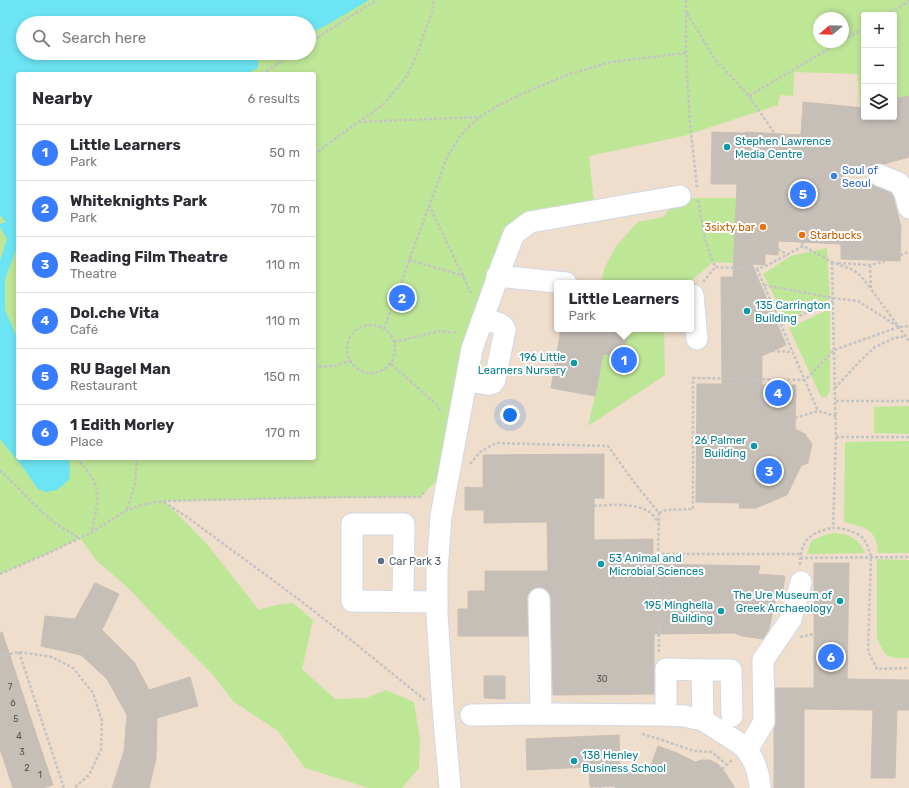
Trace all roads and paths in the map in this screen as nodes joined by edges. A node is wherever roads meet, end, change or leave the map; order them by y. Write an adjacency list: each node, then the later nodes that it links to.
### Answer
1 (377, 0): 9 (path)
2 (434, 0): 16 (path)
3 (686, 0): 6 (path)
4 (909, 1): 5 (path)
5 (891, 12)
6 (687, 13): 11 (path); 14 (path)
7 (861, 30): 8 (path)
8 (849, 37)
9 (316, 39)
10 (830, 48): 14 (path)
11 (686, 53): 15 (path); 20 (path)
12 (283, 60): 13 (path)
13 (265, 72)
14 (749, 96): 17 (path)
15 (480, 117): 16 (path); 21 (path)
16 (359, 122): 18 (path)
17 (775, 134)
18 (316, 154)
19 (879, 175): 22 (street)
20 (692, 196): 33 (path); 35 (street)
21 (429, 205): 29 (path); 34 (path)
22 (909, 208)
23 (802, 242): 24 (path)
24 (803, 246): 27 (path); 31 (path)
25 (778, 249): 27 (path)
26 (909, 252): 28 (path)
27 (788, 255): 33 (path)
28 (900, 255)
29 (409, 260): 34 (path); 45 (path)
30 (885, 261): 32 (path)
31 (832, 262): 32 (path); 38 (path); 40 (path)
32 (870, 266): 38 (path)
33 (757, 269): 37 (path)
34 (464, 276): 39 (path)
35 (497, 276): 36 (street); 46 (street)
36 (554, 282)
37 (764, 284): 40 (path); 42 (path)
38 (870, 289): 44 (path)
39 (470, 299)
40 (833, 300): 42 (path); 44 (path); 51 (path)
41 (694, 306): 48 (street)
42 (782, 324): 53 (path)
43 (909, 326): 44 (path)
44 (899, 327): 47 (path); 51 (path)
45 (384, 329): 50 (path); 54 (path)
46 (479, 329): 50 (path); 58 (street); 58 (street)
47 (906, 336): 49 (path); 59 (path)
48 (697, 339)
49 (909, 341)
50 (394, 342): 55 (path)
51 (834, 350): 57 (path); 59 (path)
52 (772, 351): 53 (path)
53 (793, 352): 57 (path)
54 (350, 361): 55 (path); 56 (path)
55 (390, 364): 65 (path)
56 (316, 367)
57 (805, 380): 62 (path); 76 (path)
58 (466, 381): 65 (street)
59 (835, 388): 61 (path)
60 (909, 401): 61 (path)
61 (836, 402): 63 (path)
62 (818, 411): 63 (path); 64 (path)
63 (836, 416): 66 (path)
64 (795, 418)
65 (456, 434): 90 (street)
66 (836, 437): 67 (path); 78 (path)
67 (909, 437)
68 (78, 460): 79 (path)
69 (137, 460): 75 (path)
70 (470, 464): 76 (path)
71 (0, 470): 80 (path)
72 (431, 487): 73 (path)
73 (164, 501): 75 (path); 98 (path)
74 (594, 506): 77 (path)
75 (127, 510): 79 (path)
76 (659, 513): 77 (path)
77 (659, 524): 81 (path)
78 (833, 528): 82 (path); 83 (path)
79 (92, 532): 80 (path)
80 (80, 538): 86 (path)
81 (658, 554): 82 (path); 94 (path)
82 (800, 554): 85 (path)
83 (871, 557): 84 (path); 85 (path); 96 (path)
84 (909, 557)
85 (800, 558): 87 (path)
86 (0, 574)
87 (800, 582): 105 (street)
88 (539, 599): 99 (street)
89 (403, 602): 90 (street)
90 (437, 602): 109 (street)
91 (814, 634): 92 (path)
92 (794, 639)
93 (19, 652): 95 (path); 107 (path); 108 (path)
94 (659, 654)
95 (0, 656)
96 (909, 668)
97 (702, 670): 101 (street); 102 (street); 103 (street)
98 (429, 703)
99 (541, 714): 100 (street); 101 (street)
100 (471, 715)
101 (666, 715): 103 (street)
102 (732, 716)
103 (703, 720): 105 (street)
104 (659, 739): 106 (path)
105 (747, 750): 110 (street)
106 (722, 769)
107 (64, 788)
108 (74, 788)
109 (450, 788)
110 (760, 788)

